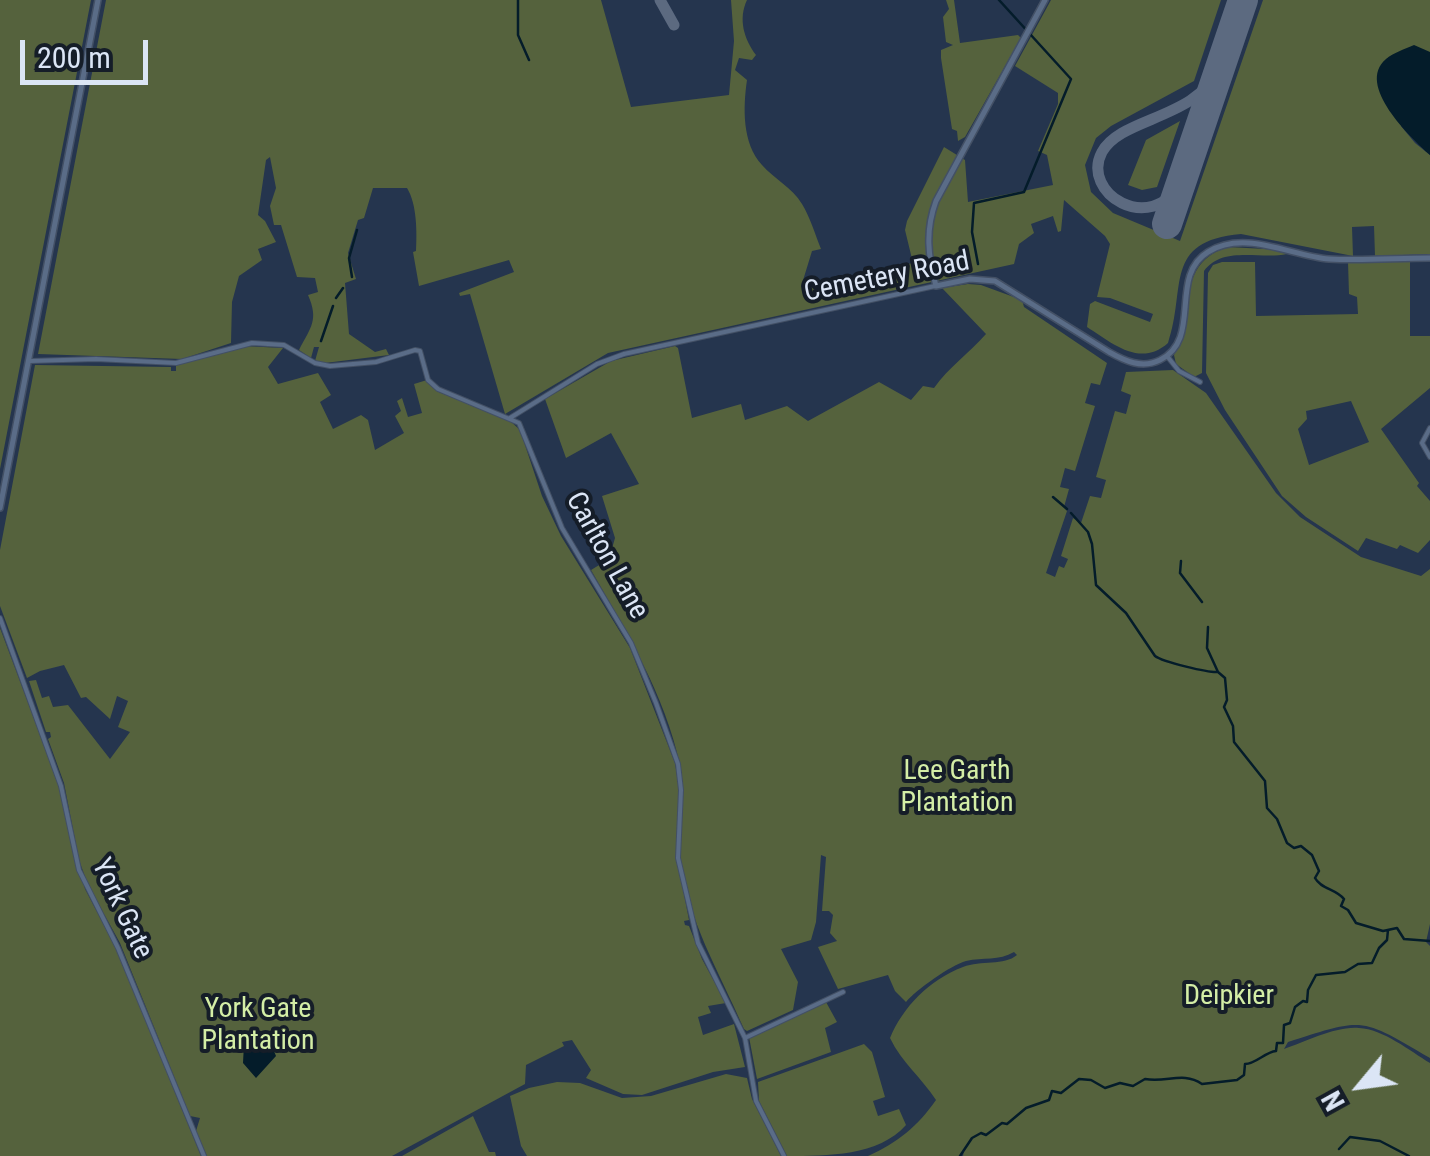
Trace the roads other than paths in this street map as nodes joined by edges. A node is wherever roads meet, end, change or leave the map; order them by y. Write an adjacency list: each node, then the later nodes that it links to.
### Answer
1 (98, 0): 6 (street)
2 (1045, 0): 4 (street)
3 (1430, 258): 5 (street)
4 (936, 286): 5 (street, Cemetery Road); 8 (street, Cemetery Road)
5 (1166, 356): 7 (street)
6 (30, 361): 8 (street); 11 (street)
7 (1200, 382)
8 (510, 418): 14 (street, Carlton Lane)
9 (1430, 428): 10 (street)
10 (1430, 457)
11 (0, 508)
12 (0, 618): 15 (street, York Gate)
13 (843, 992): 14 (street)
14 (745, 1038): 16 (street, Carlton Lane)
15 (204, 1156)
16 (784, 1156)

